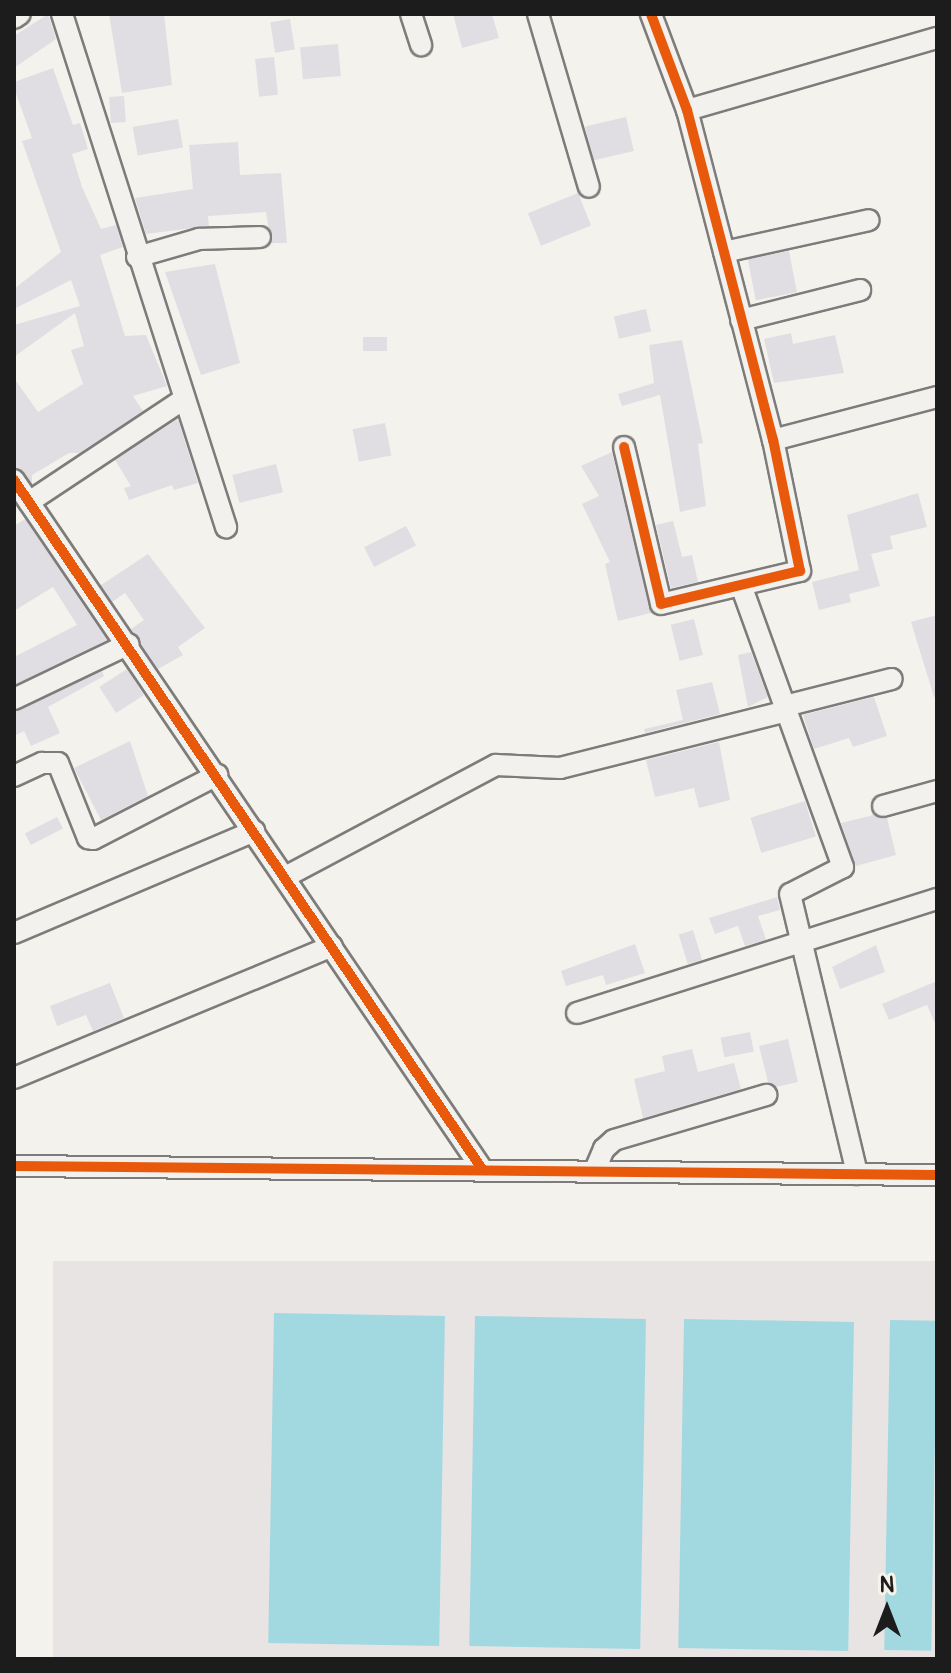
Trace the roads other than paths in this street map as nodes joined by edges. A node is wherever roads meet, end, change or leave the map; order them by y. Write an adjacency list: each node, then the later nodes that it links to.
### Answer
1 (20, 14): 6 (street)
2 (62, 14): 14 (street)
3 (411, 14): 8 (street)
4 (538, 14): 10 (street)
5 (651, 14): 9 (street)
6 (14, 18)
7 (937, 38): 9 (street)
8 (421, 45)
9 (687, 110): 13 (street)
10 (589, 187)
11 (869, 220): 13 (street)
12 (260, 237): 14 (street)
13 (724, 252): 16 (street)
14 (137, 257): 18 (street)
15 (860, 290): 16 (street)
16 (741, 320): 19 (street)
17 (937, 397): 19 (street)
18 (181, 401): 22 (street); 23 (street)
19 (773, 440): 24 (street)
20 (624, 447): 24 (street)
21 (14, 480): 22 (street)
22 (29, 502): 25 (street)
23 (226, 527)
24 (742, 588): 28 (street)
25 (129, 644): 27 (street); 29 (street)
26 (892, 679): 28 (street)
27 (14, 699)
28 (786, 709): 34 (street); 38 (street)
29 (217, 775): 30 (street); 33 (street)
30 (14, 776)
31 (937, 791): 32 (street)
32 (883, 806)
33 (254, 831): 34 (street); 36 (street)
34 (285, 877): 37 (street)
35 (937, 899): 38 (street)
36 (14, 933)
37 (332, 946): 40 (street); 43 (street)
38 (801, 946): 39 (street); 45 (street)
39 (577, 1013)
40 (14, 1078)
41 (766, 1095): 44 (street)
42 (14, 1166): 43 (street)
43 (482, 1169): 44 (street)
44 (595, 1170): 45 (street)
45 (857, 1174): 46 (street)
46 (937, 1175)

